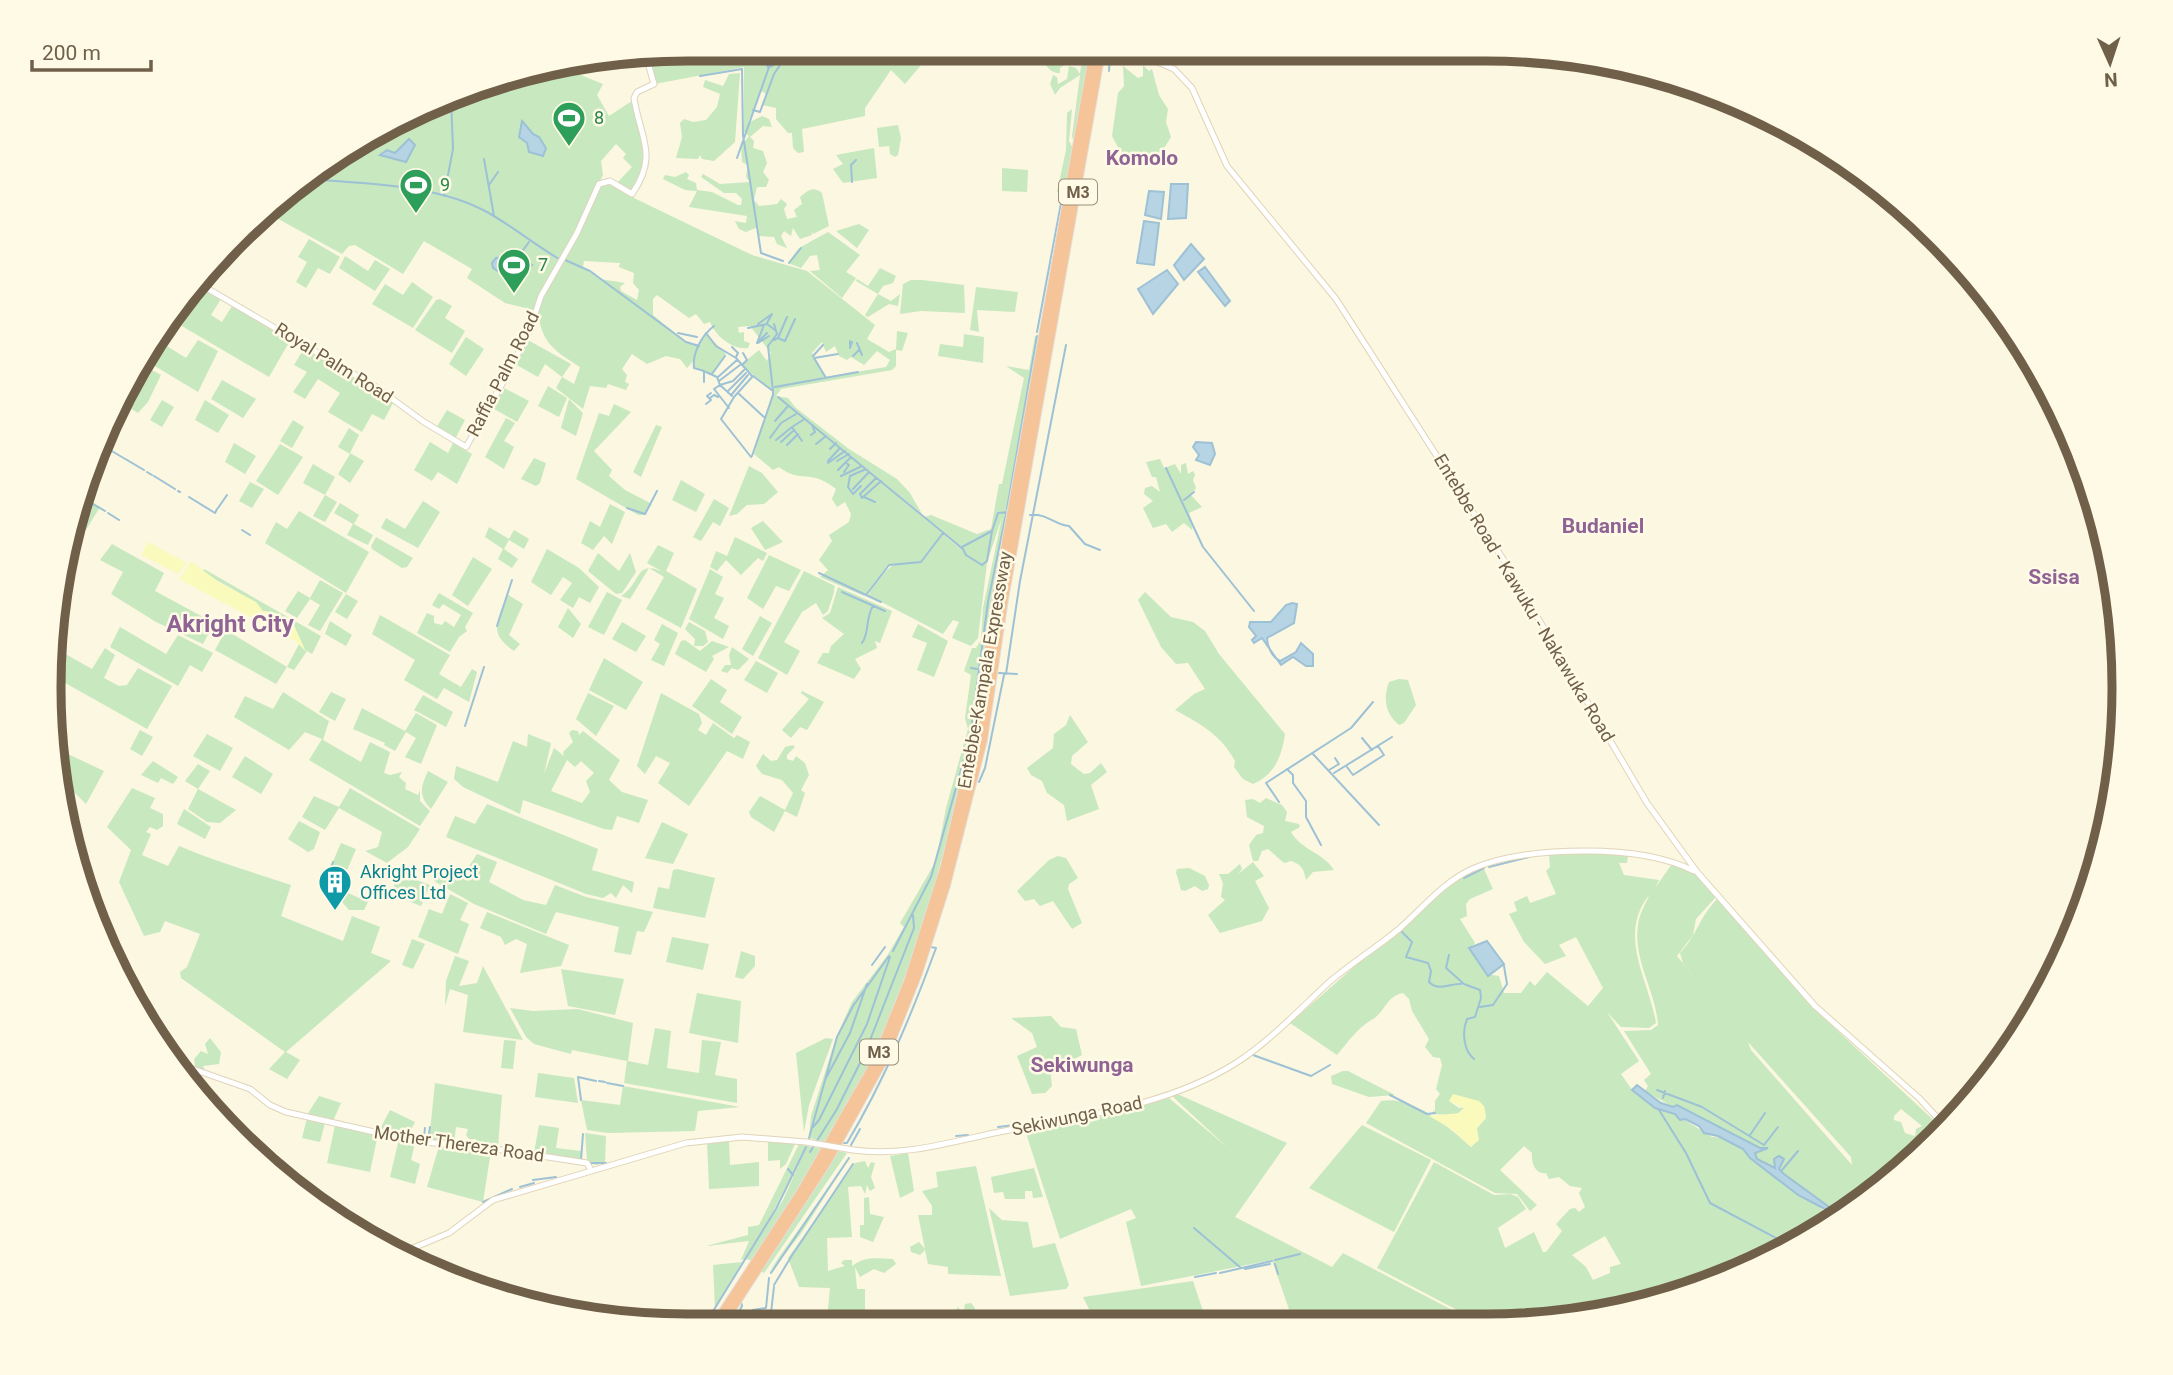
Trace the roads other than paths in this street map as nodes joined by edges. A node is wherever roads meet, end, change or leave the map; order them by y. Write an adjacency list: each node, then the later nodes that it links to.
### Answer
1 (1092, 61): 14 (highway, Entebbe-Kampala Expressway / M3)
2 (1099, 61): 15 (highway, Entebbe-Kampala Expressway / M3)
3 (1157, 61): 7 (main road, Entebbe Road - Kawuku - Nakawuka Road)
4 (648, 63): 6 (main road, Raffia Palm Road)
5 (207, 287): 6 (main road, Royal Palm Road)
6 (466, 447)
7 (1680, 850): 8 (main road); 9 (main road, Entebbe Road - Kawuku - Nakawuka Road)
8 (1675, 862): 9 (main road, Sekiwunga Road); 12 (main road, Sekiwunga Road, bridge)
9 (1697, 872): 11 (main road, Entebbe Road - Kawuku - Nakawuka Road)
10 (190, 1068): 12 (main road, Mother Thereza Road)
11 (1938, 1119)
12 (589, 1167): 13 (main road, Sekiwunga Road)
13 (411, 1249)
14 (722, 1314)
15 (729, 1314)

